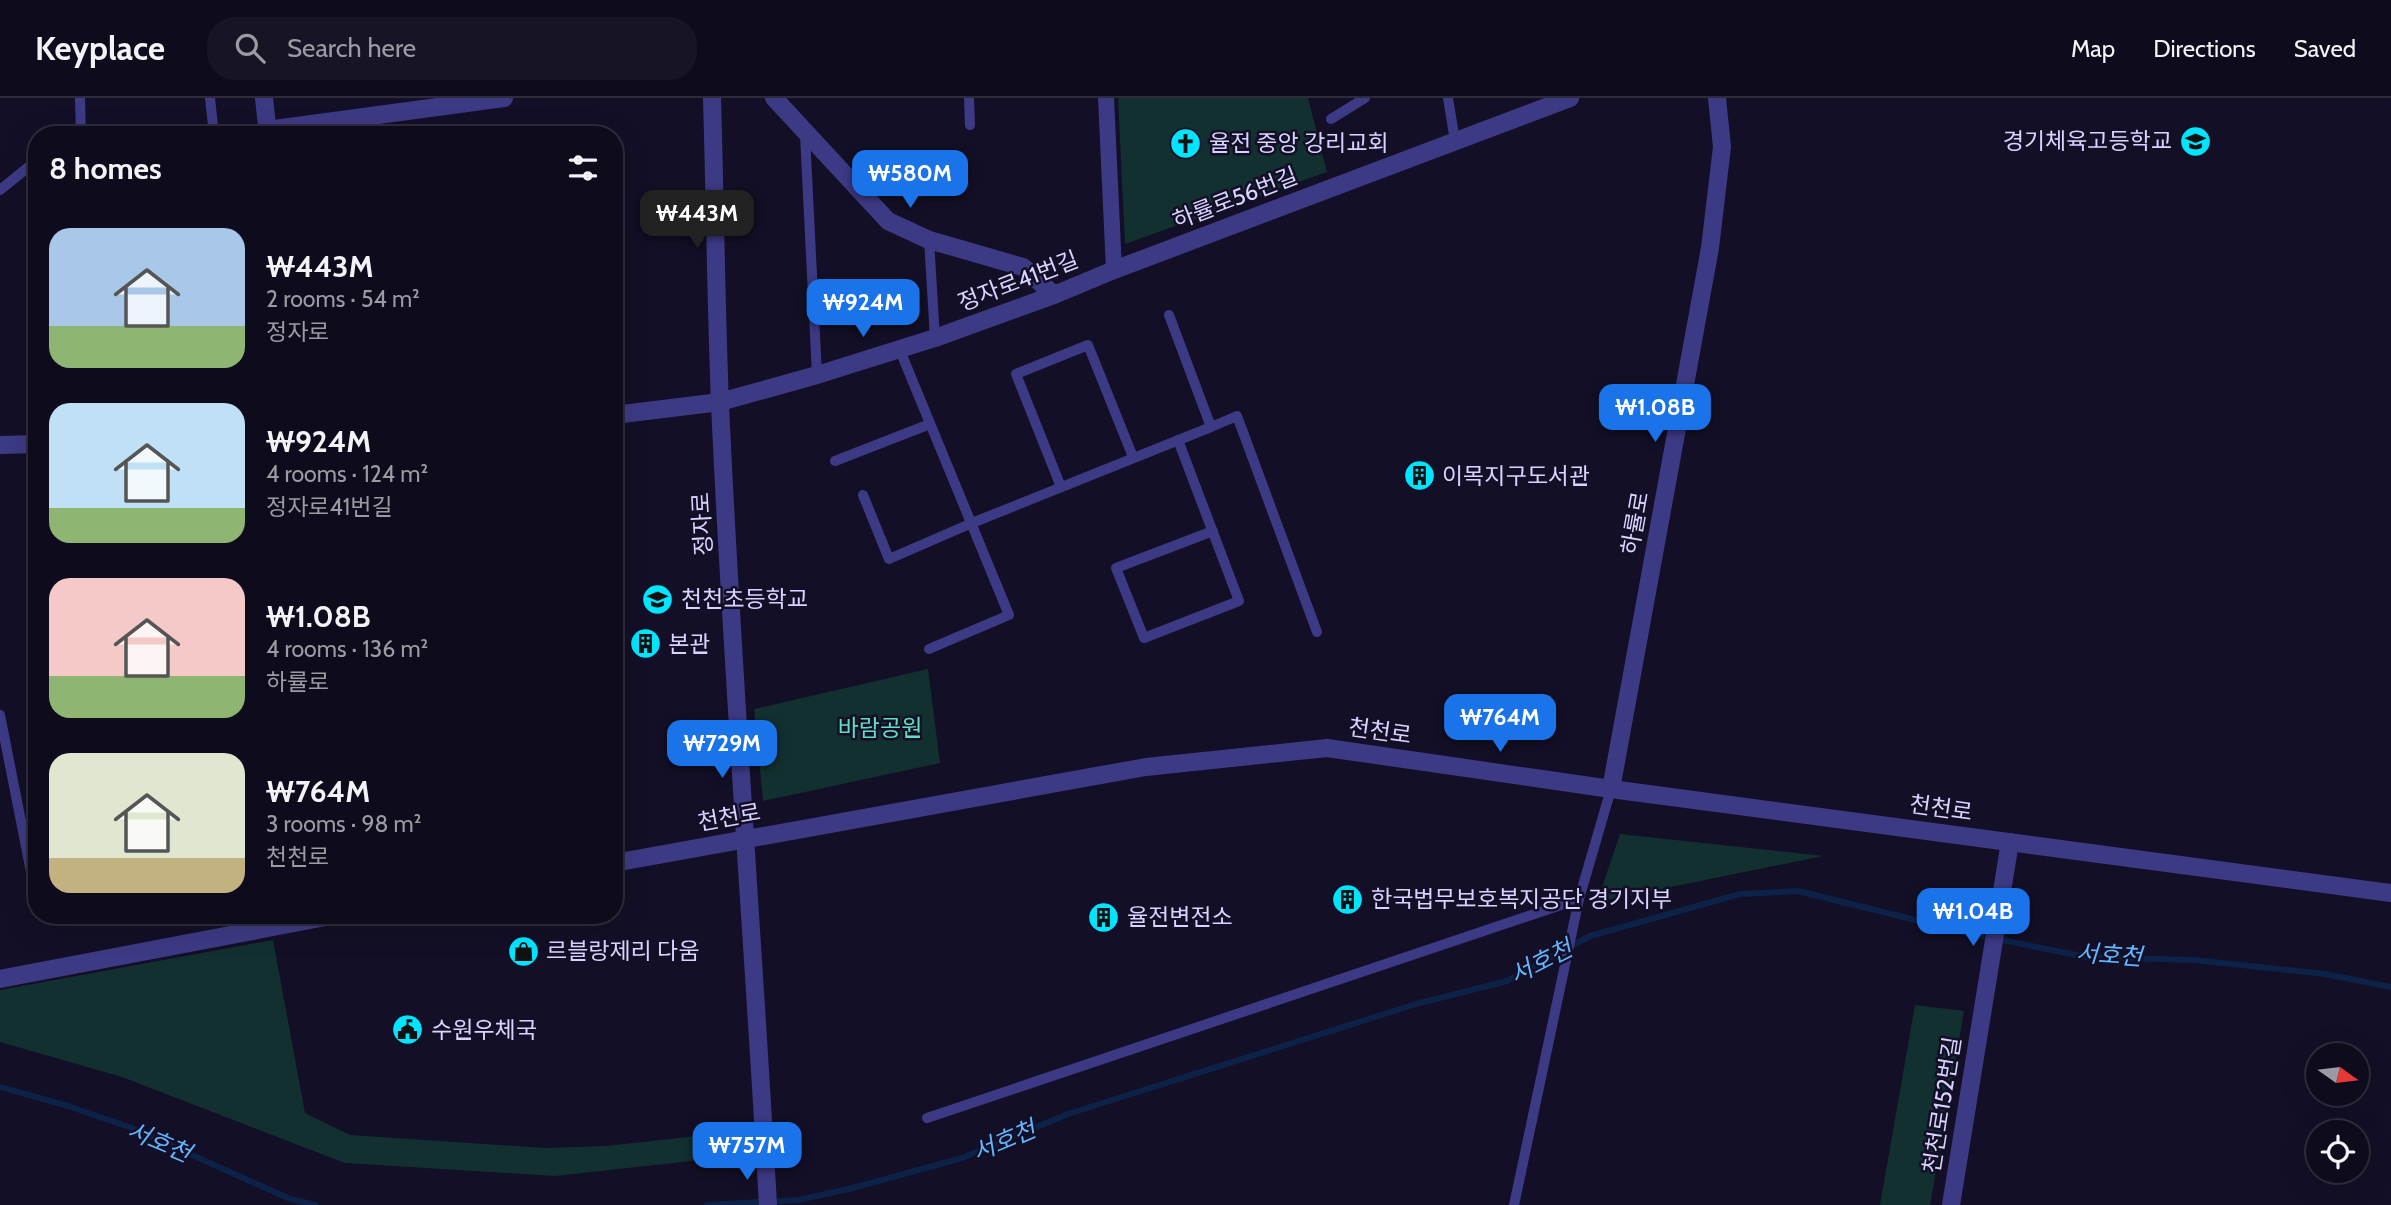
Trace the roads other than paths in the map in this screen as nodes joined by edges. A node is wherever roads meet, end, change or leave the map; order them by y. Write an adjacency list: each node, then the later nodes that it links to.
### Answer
1 (80, 98): 15 (lane)
2 (210, 98): 16 (lane)
3 (264, 98): 17 (street)
4 (503, 98): 18 (street)
5 (712, 98): 30 (street, 정자로)
6 (774, 98): 19 (street)
7 (969, 98): 14 (lane)
8 (1106, 98): 24 (street)
9 (1365, 98): 13 (lane)
10 (1447, 98): 20 (lane)
11 (1570, 98): 20 (street, 하률로56번길)
12 (1717, 98): 46 (street, 하률로)
13 (1331, 119)
14 (970, 125)
15 (80, 126)
16 (213, 126)
17 (267, 126)
18 (315, 126)
19 (805, 131): 23 (street); 29 (lane)
20 (1455, 141): 24 (street, 하률로56번길)
21 (28, 167): 22 (lane)
22 (0, 190)
23 (929, 240): 25 (street); 27 (lane)
24 (1114, 270): 25 (street, 정자로41번길)
25 (1054, 295): 27 (street, 정자로41번길)
26 (1169, 315): 33 (lane)
27 (935, 338): 28 (street, 정자로41번길)
28 (899, 348): 29 (street, 정자로41번길); 32 (lane)
29 (817, 375): 30 (street, 정자로41번길)
30 (720, 402): 31 (street, 정자로41번길); 47 (street, 정자로)
31 (623, 414)
32 (930, 424): 38 (lane); 41 (lane)
33 (1211, 427): 34 (lane); 43 (lane)
34 (1178, 440): 37 (lane); 42 (lane)
35 (28, 444): 36 (street)
36 (0, 445)
37 (1133, 457): 39 (lane); 39 (lane)
38 (835, 461)
39 (1060, 487): 41 (lane)
40 (863, 495): 41 (lane)
41 (972, 523): 44 (lane)
42 (1213, 531): 42 (lane)
43 (1317, 632)
44 (929, 649)
45 (0, 715): 49 (lane)
46 (1611, 789): 47 (street, 천천로); 48 (street, 천천로); 52 (lane)
47 (746, 839): 50 (street, 천천로); 56 (street, 정자로)
48 (2010, 842): 51 (street, 천천로); 58 (street, 천천로152번길)
49 (28, 857)
50 (623, 861)
51 (2391, 893)
52 (1579, 899): 55 (lane); 57 (lane)
53 (289, 924): 54 (street)
54 (0, 979)
55 (927, 1118)
56 (768, 1205)
57 (1514, 1205)
58 (1951, 1205)

